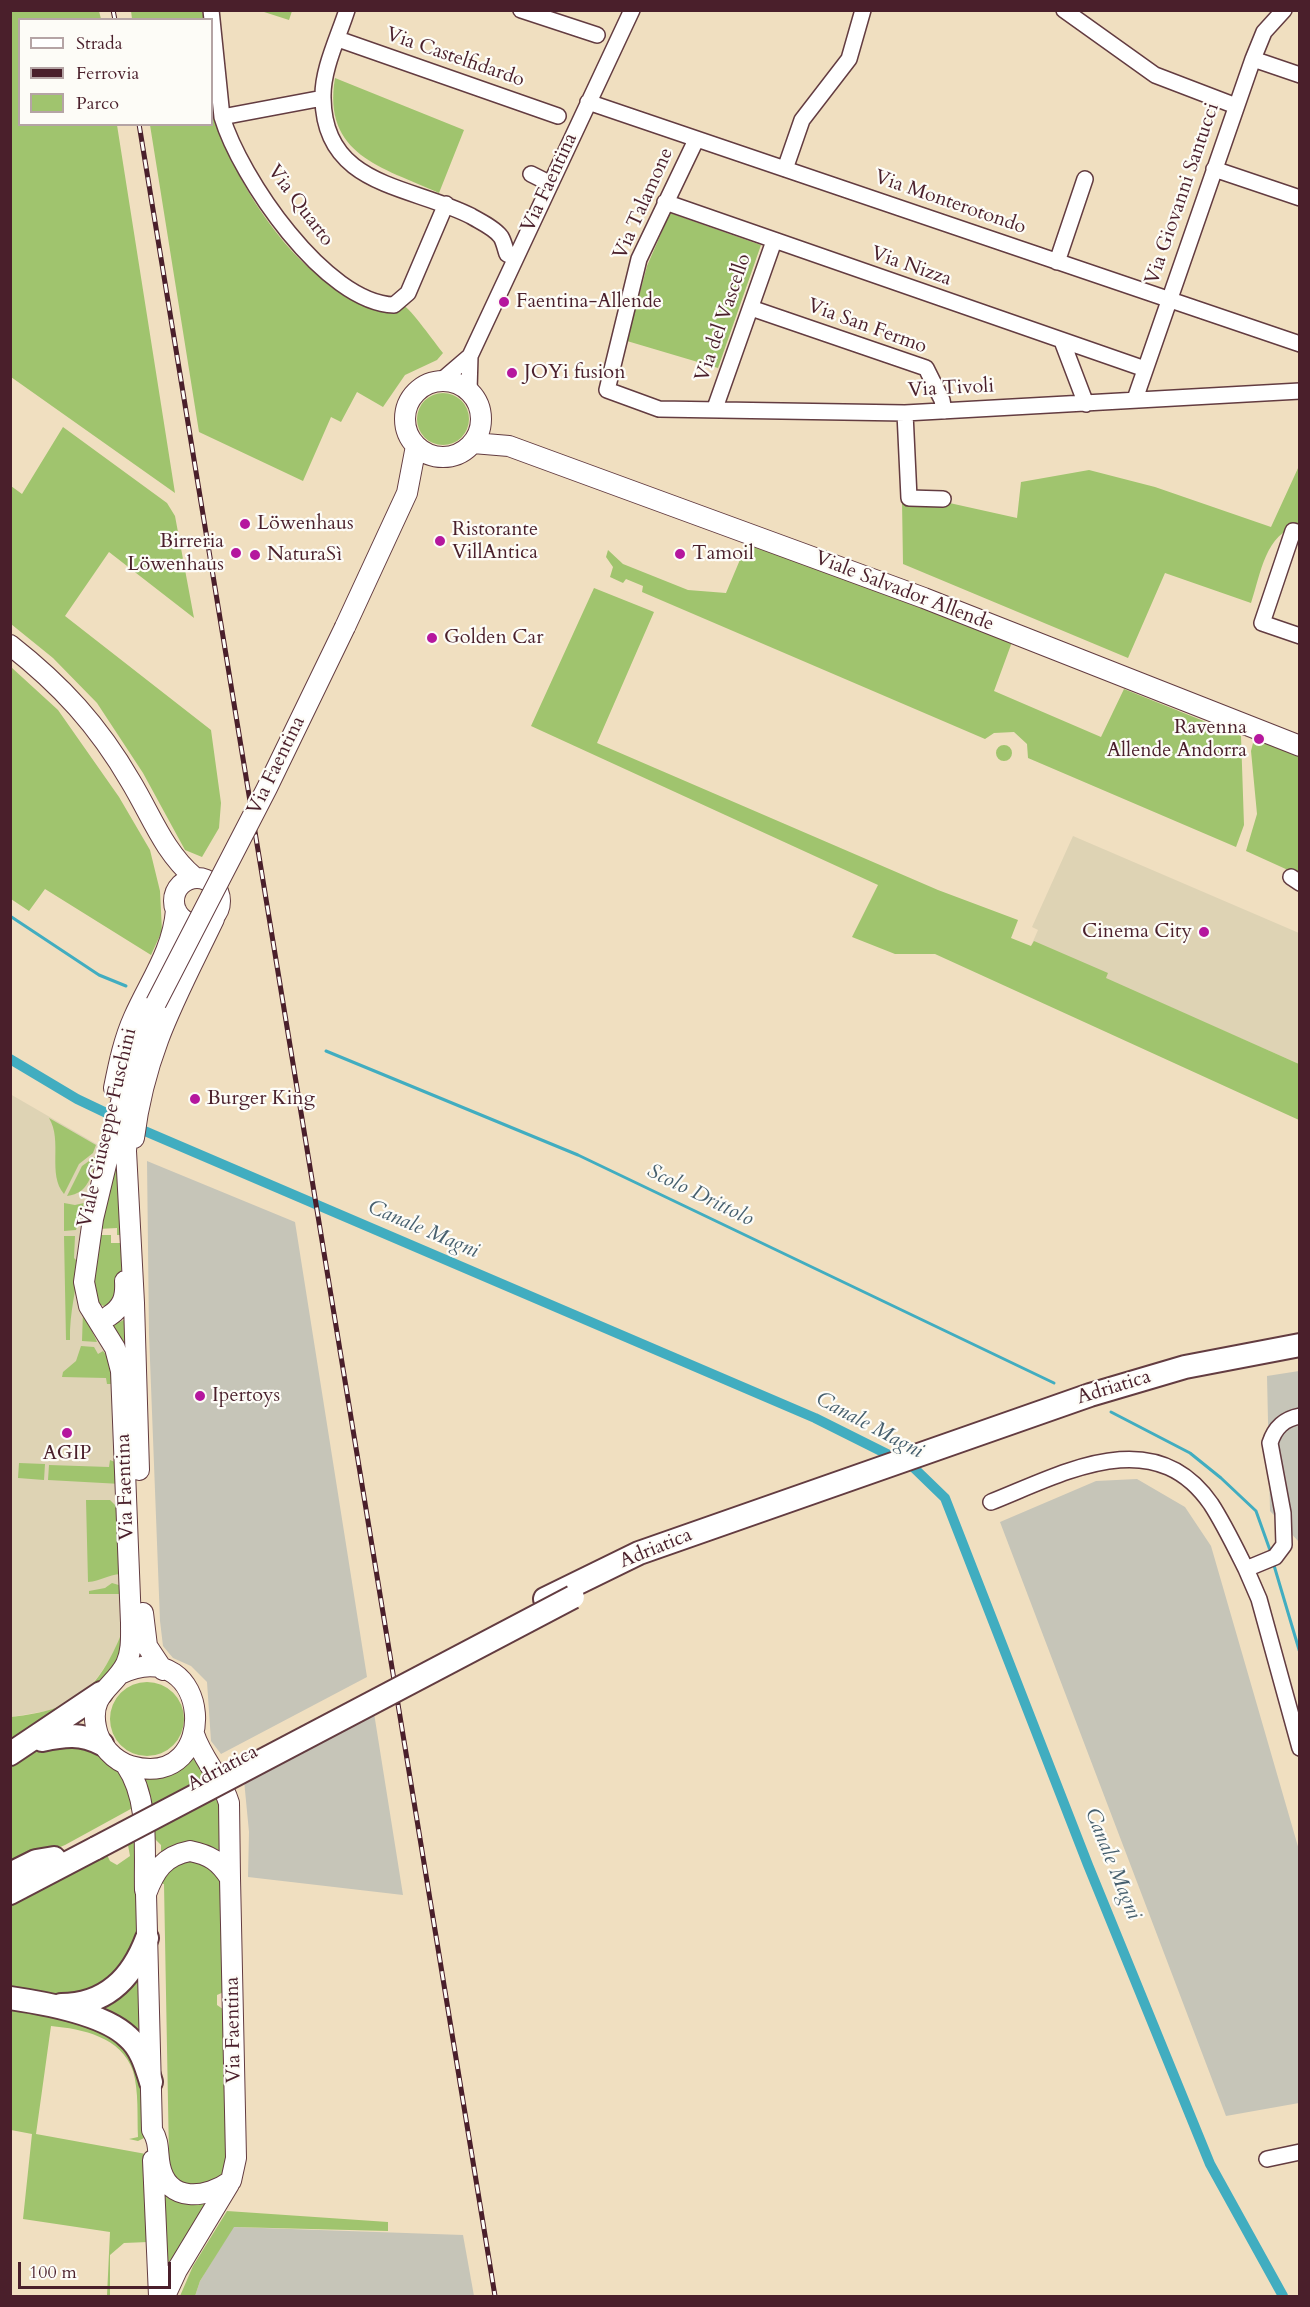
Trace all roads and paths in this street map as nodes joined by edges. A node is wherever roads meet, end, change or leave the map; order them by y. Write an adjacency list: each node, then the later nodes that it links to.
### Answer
1 (347, 10): 9 (street)
2 (521, 10): 8 (street)
3 (632, 10): 13 (street, Via Faentina)
4 (863, 10): 19 (street)
5 (1064, 10): 14 (street)
6 (1284, 10): 10 (street, Via Giovanni Santucci)
7 (213, 29): 16 (street, Via Quarto)
8 (597, 35)
9 (338, 39): 12 (street); 15 (street, Via Castelfidardo)
10 (1253, 59): 11 (street); 14 (street, Via Giovanni Santucci)
11 (1299, 75)
12 (323, 98): 16 (street); 25 (street)
13 (588, 102): 17 (street, Via Monterotondo); 22 (street, Via Faentina)
14 (1236, 106): 18 (street, Via Giovanni Santucci)
15 (558, 116)
16 (222, 117): 25 (street, Via Quarto)
17 (696, 140): 19 (street, Via Monterotondo); 24 (street, Via Talamone)
18 (1214, 168): 23 (street); 29 (street, Via Giovanni Santucci)
19 (785, 169): 28 (street, Via Monterotondo)
20 (531, 174): 22 (street)
21 (1085, 179): 28 (street)
22 (549, 183): 27 (street, Via Faentina)
23 (1299, 198)
24 (665, 202): 26 (street, Via Nizza); 36 (street, Via Talamone)
25 (446, 204): 27 (street)
26 (774, 241): 30 (street, Via del Vascello); 31 (street, Via Nizza)
27 (515, 258): 33 (street, Via Faentina)
28 (1057, 262): 29 (street, Via Monterotondo)
29 (1168, 300): 32 (street, Via Monterotondo); 34 (street, Via Giovanni Santucci)
30 (751, 308): 41 (street, Via del Vascello); 42 (street, Via San Fermo)
31 (1062, 341): 34 (street, Via Nizza); 40 (street)
32 (1299, 344)
33 (470, 356): 35 (street, Via Faentina); 37 (street, Via Faentina)
34 (1145, 369): 39 (street, Via Giovanni Santucci)
35 (442, 380): 37 (main road); 46 (main road)
36 (606, 390): 41 (street, Via Tivoli)
37 (469, 391): 44 (main road)
38 (1299, 391): 39 (street, Via Tivoli)
39 (1135, 399): 40 (street, Via Tivoli)
40 (1086, 404): 42 (street, Via Tivoli)
41 (715, 408): 43 (street, Via Tivoli)
42 (944, 411): 43 (street, Via Tivoli)
43 (905, 413): 50 (street)
44 (481, 418): 45 (main road); 47 (main road, Viale Salvador Allende)
45 (473, 443): 47 (main road, Viale Salvador Allende); 48 (main road)
46 (416, 446): 48 (main road); 49 (main road, Via Faentina)
47 (509, 446): 54 (main road, Viale Salvador Allende)
48 (438, 457): 49 (main road, Via Faentina)
49 (407, 493): 59 (main road, Via Faentina, bridge)
50 (943, 499)
51 (1299, 533): 52 (street)
52 (1299, 636)
53 (10, 645): 55 (main road, Viale Giuseppe Fuschini)
54 (1298, 746)
55 (162, 840): 56 (main road, Viale Giuseppe Fuschini); 57 (main road, Viale Giuseppe Fuschini)
56 (194, 877): 57 (main road); 58 (main road)
57 (176, 901): 58 (main road); 59 (main road, Viale Giuseppe Fuschini)
58 (214, 919): 59 (main road, Viale Giuseppe Fuschini)
59 (125, 1100): 60 (main road, Via Faentina)
60 (120, 1143): 61 (main road, Via Faentina); 62 (main road, Viale Giuseppe Fuschini)
61 (132, 1259): 63 (main road, Via Faentina); 65 (main road)
62 (84, 1282): 64 (main road, Via Faentina)
63 (134, 1303): 65 (main road); 72 (main road, Via Faentina)
64 (89, 1306): 65 (main road); 73 (main road, Via Faentina)
65 (109, 1316)
66 (1299, 1345): 69 (highway, Adriatica)
67 (1299, 1357): 69 (highway, Adriatica)
68 (1299, 1416): 71 (street)
69 (976, 1441): 81 (highway, Adriatica, bridge)
70 (991, 1502): 71 (street)
71 (1246, 1569): 78 (street)
72 (163, 1670): 73 (main road); 75 (main road)
73 (120, 1674): 74 (main road)
74 (101, 1693): 76 (highway); 77 (main road)
75 (194, 1734): 80 (main road); 83 (main road, Via Faentina)
76 (32, 1742): 77 (highway); 79 (highway)
77 (102, 1744): 80 (main road)
78 (1299, 1748)
79 (10, 1754)
80 (126, 1765): 86 (main road)
81 (55, 1864): 82 (highway); 84 (highway); 85 (highway); 87 (highway)
82 (10, 1874)
83 (230, 1878): 86 (main road); 95 (main road, Via Faentina)
84 (10, 1880)
85 (10, 1893)
86 (146, 1894): 88 (main road)
87 (10, 1900)
88 (147, 1938): 90 (highway); 91 (main road)
89 (15, 1997): 90 (highway)
90 (48, 2004): 91 (highway)
91 (151, 2082): 92 (main road)
92 (152, 2130): 95 (main road); 96 (main road)
93 (1299, 2152): 94 (street)
94 (1267, 2160)
95 (231, 2181): 97 (main road, Via Faentina)
96 (159, 2296)
97 (165, 2296)

